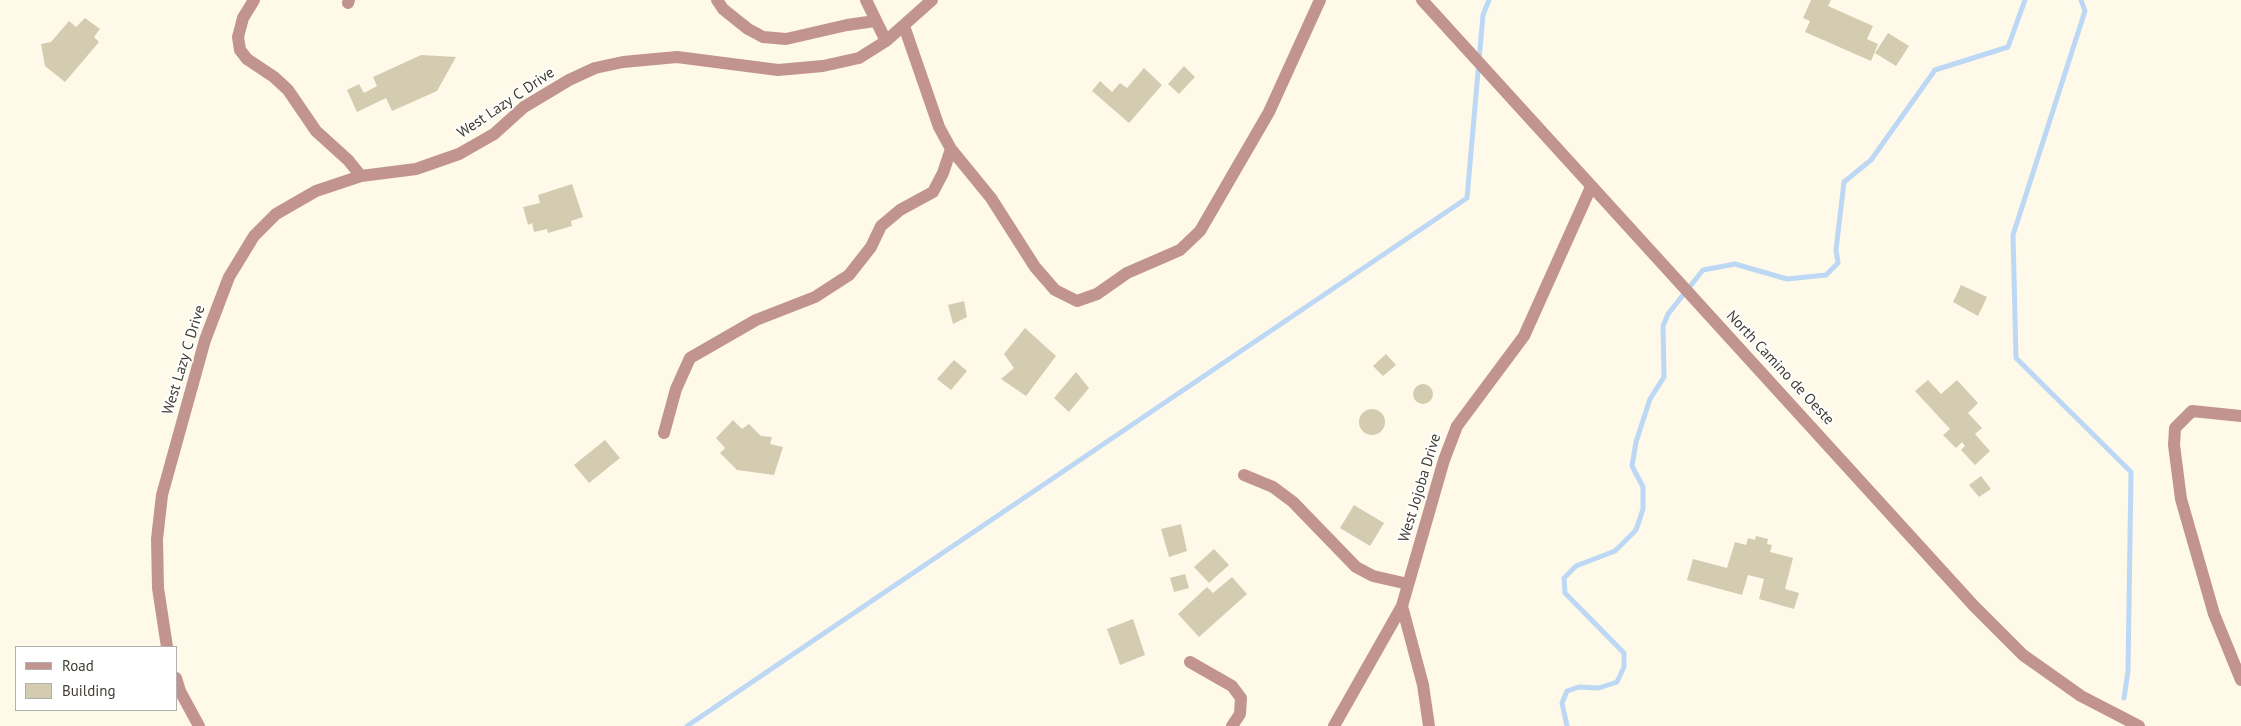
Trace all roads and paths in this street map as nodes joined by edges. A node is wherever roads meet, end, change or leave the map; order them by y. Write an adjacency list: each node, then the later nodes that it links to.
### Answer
1 (254, 0): 11 (street)
2 (717, 0): 7 (street)
3 (866, 0): 7 (street)
4 (932, 0): 8 (street, West Lazy C Drive)
5 (1320, 0): 10 (street)
6 (1422, 0): 12 (street, North Camino de Oeste)
7 (875, 21): 9 (street)
8 (904, 26): 9 (street, West Lazy C Drive); 10 (street)
9 (886, 42): 11 (street, West Lazy C Drive)
10 (951, 149): 14 (street)
11 (361, 176): 18 (street, West Lazy C Drive)
12 (1592, 187): 16 (street, West Jojoba Drive); 26 (street, North Camino de Oeste)
13 (2241, 416): 20 (street)
14 (664, 433)
15 (1244, 475): 16 (street)
16 (1408, 584): 17 (street, West Jojoba Drive)
17 (1402, 606): 24 (street, West Jojoba Drive); 25 (street)
18 (167, 646)
19 (1190, 662): 23 (street)
20 (2241, 680)
21 (178, 684): 22 (street)
22 (199, 726)
23 (1232, 726)
24 (1334, 726)
25 (1429, 726)
26 (2139, 726)

